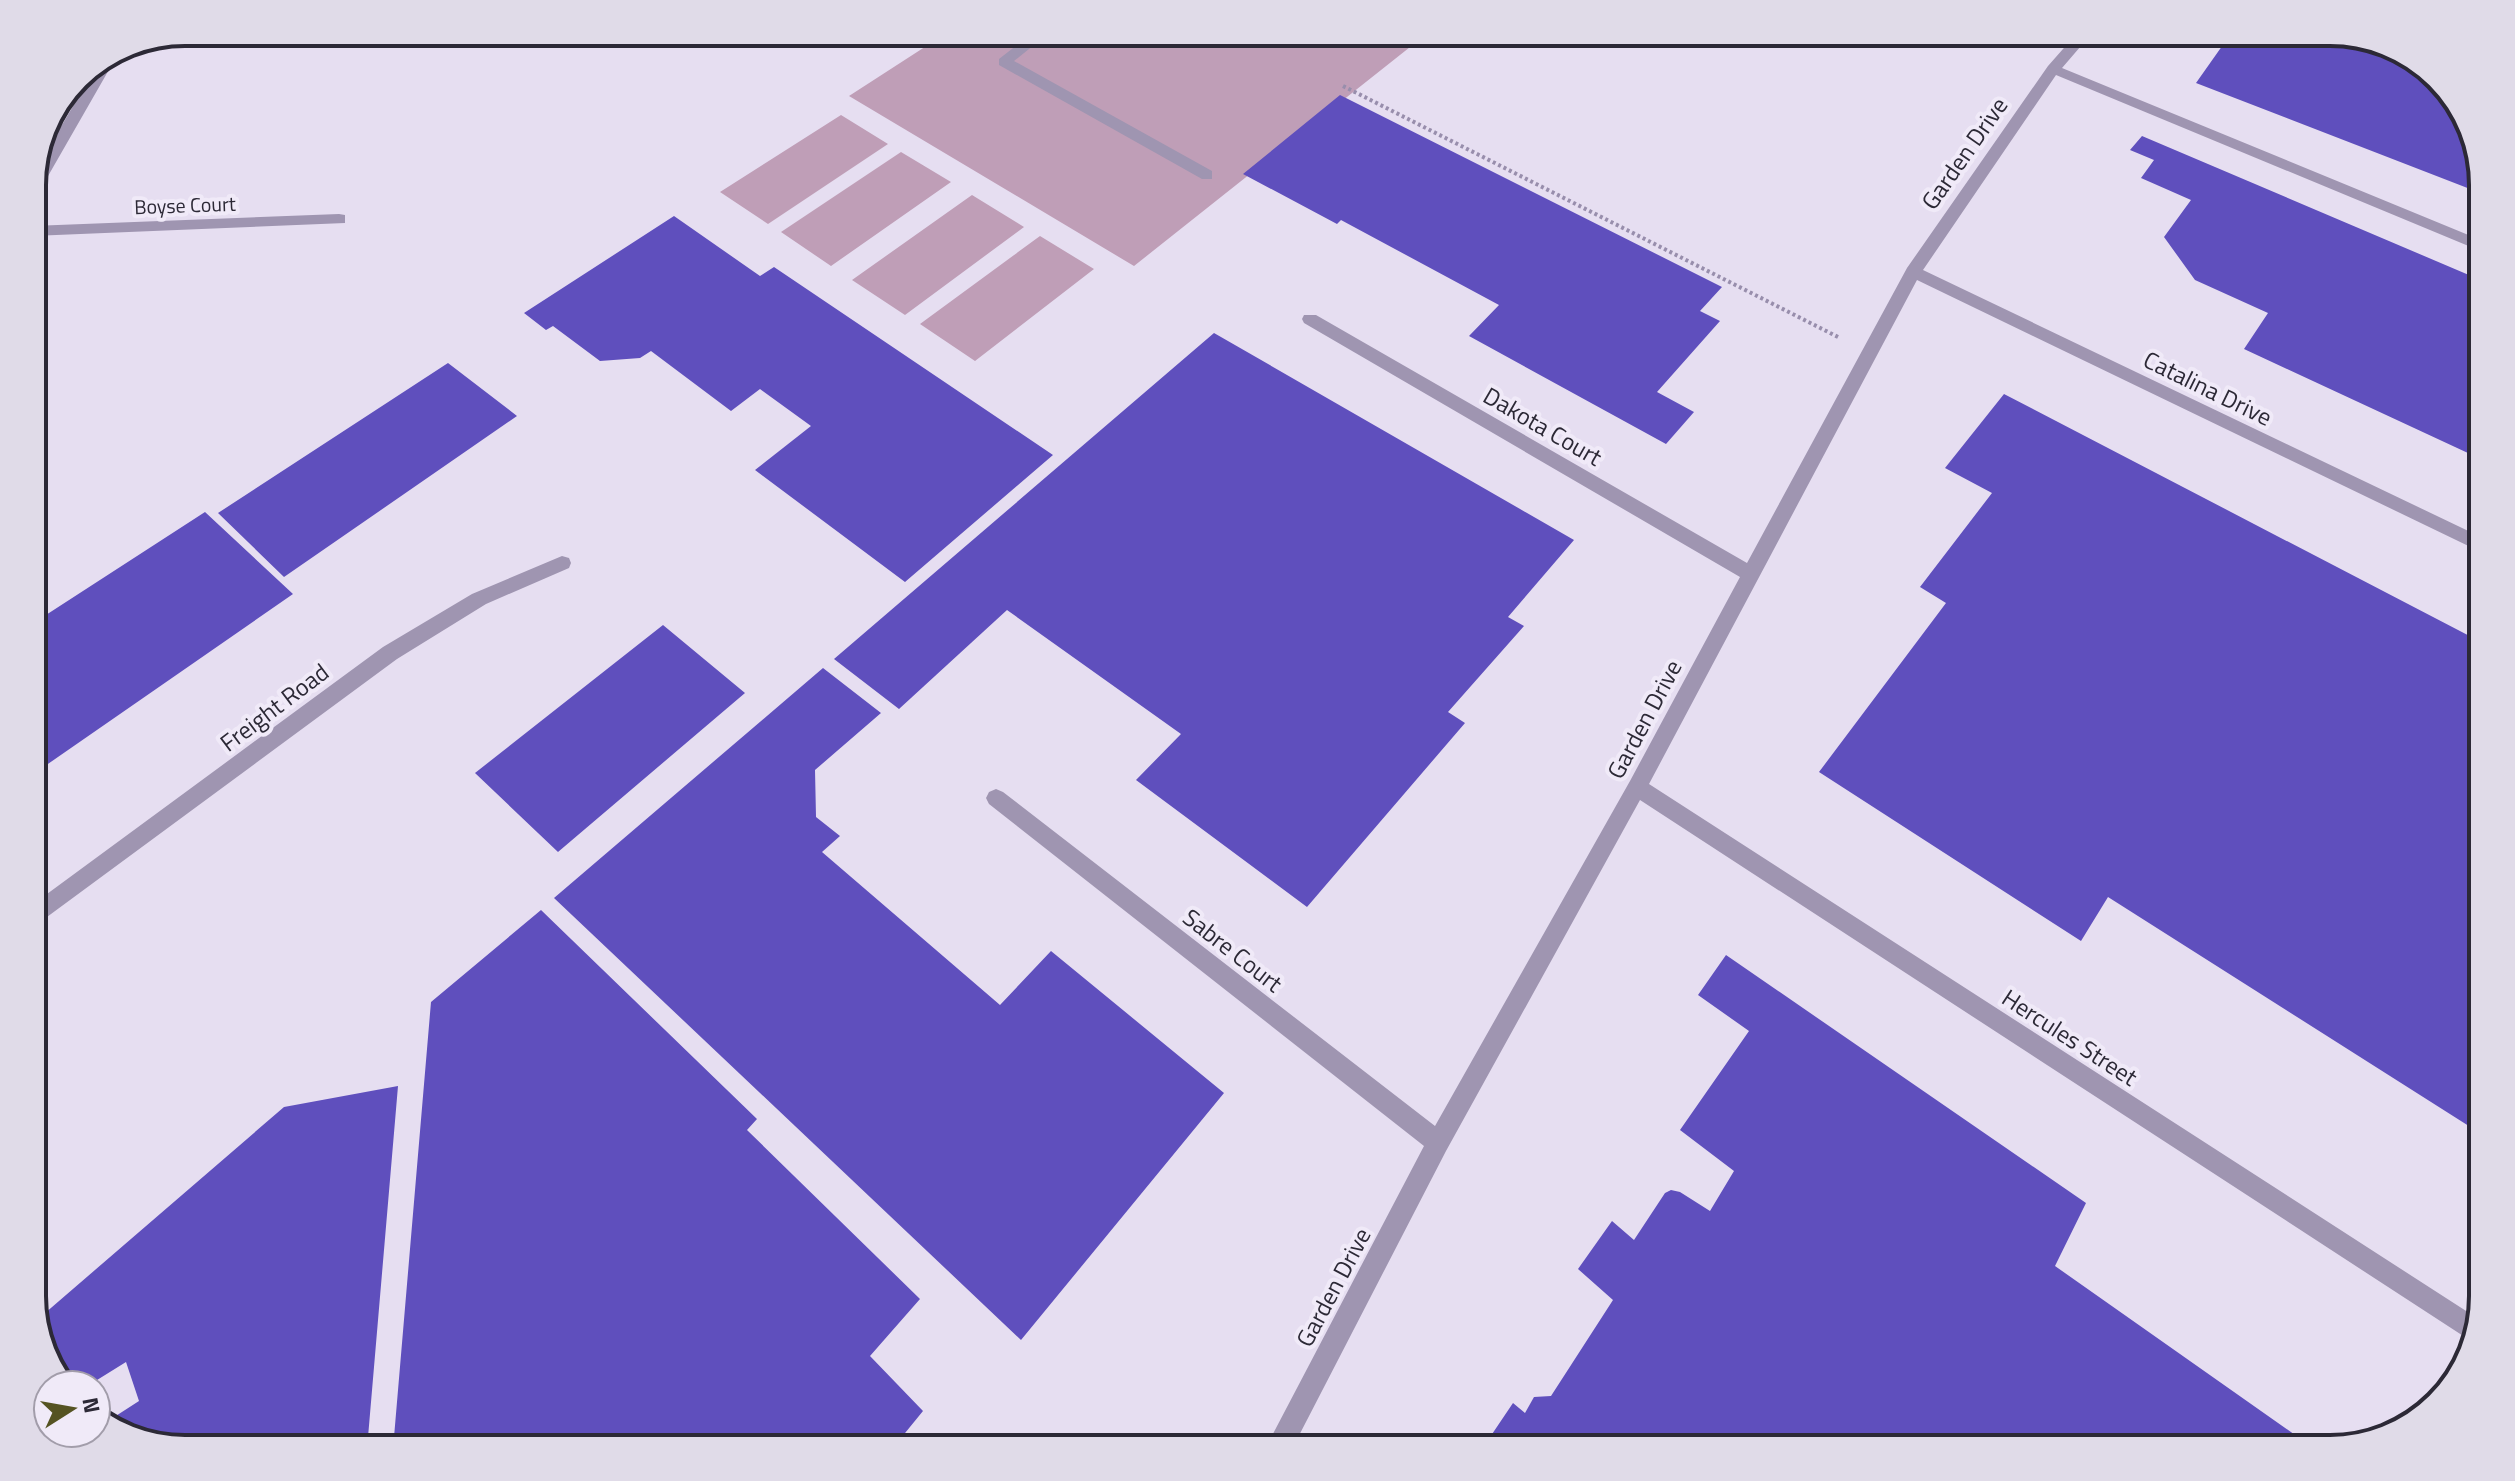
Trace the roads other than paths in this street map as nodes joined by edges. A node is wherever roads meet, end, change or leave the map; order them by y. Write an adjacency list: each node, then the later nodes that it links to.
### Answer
1 (1025, 46): 6 (street)
2 (2074, 46): 3 (street, Garden Drive)
3 (2053, 69): 9 (street); 10 (street, Garden Drive)
4 (97, 79): 5 (street)
5 (49, 161)
6 (1207, 175)
7 (339, 219): 8 (street, Boyse Court)
8 (46, 230)
9 (2469, 241)
10 (1913, 272): 12 (street, Catalina Drive); 14 (street, Garden Drive)
11 (1310, 319): 14 (street, Dakota Court)
12 (2469, 539)
13 (562, 563): 17 (street, Freight Road)
14 (1752, 575): 15 (street, Garden Drive)
15 (1637, 787): 18 (street, Garden Drive); 19 (street, Hercules Street)
16 (996, 798): 18 (street, Sabre Court)
17 (46, 908)
18 (1438, 1143): 20 (street, Garden Drive)
19 (2466, 1325)
20 (1285, 1435)

